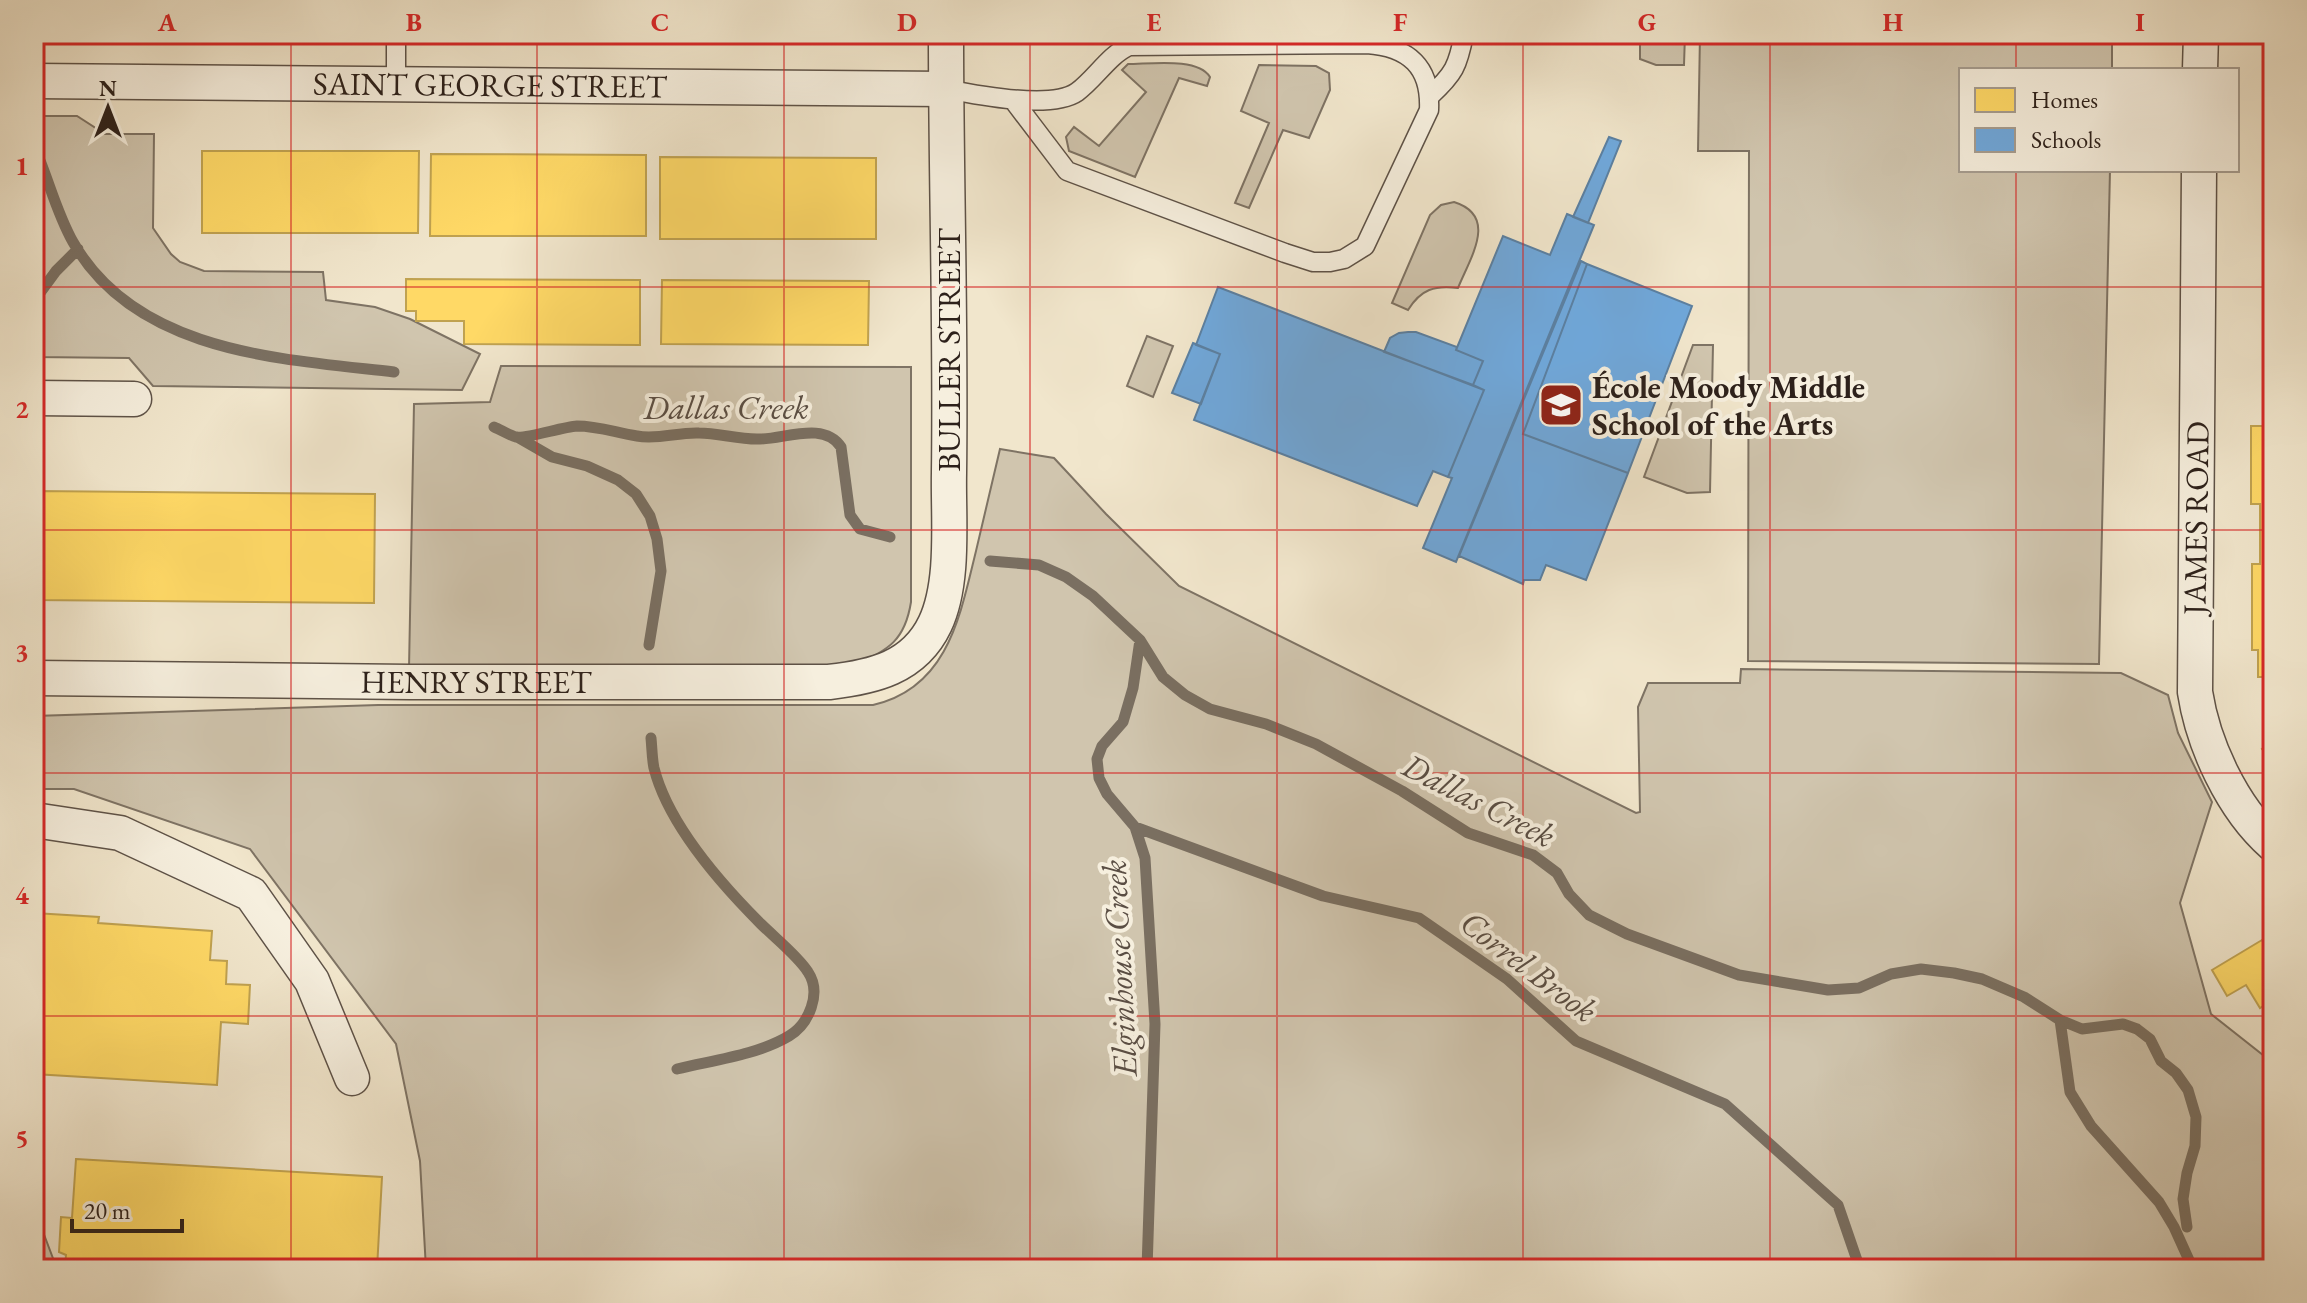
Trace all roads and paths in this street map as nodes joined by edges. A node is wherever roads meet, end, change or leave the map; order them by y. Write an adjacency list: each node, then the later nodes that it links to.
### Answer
1 (396, 34): 8 (lane)
2 (946, 34): 9 (street, BULLER STREET)
3 (1464, 34): 10 (lane)
4 (2201, 34): 6 (street)
5 (1294, 39): 10 (lane); 11 (lane)
6 (2200, 68)
7 (34, 81): 8 (street, SAINT GEORGE STREET)
8 (396, 86): 9 (street, SAINT GEORGE STREET)
9 (946, 89): 11 (lane); 15 (street, BULLER STREET)
10 (1430, 96): 11 (lane)
11 (1013, 100)
12 (2199, 172): 18 (street, JAMES ROAD)
13 (34, 398): 14 (street)
14 (134, 399)
15 (911, 656): 16 (street, HENRY STREET)
16 (34, 678)
17 (34, 820): 19 (street)
18 (2273, 844)
19 (352, 1078)

